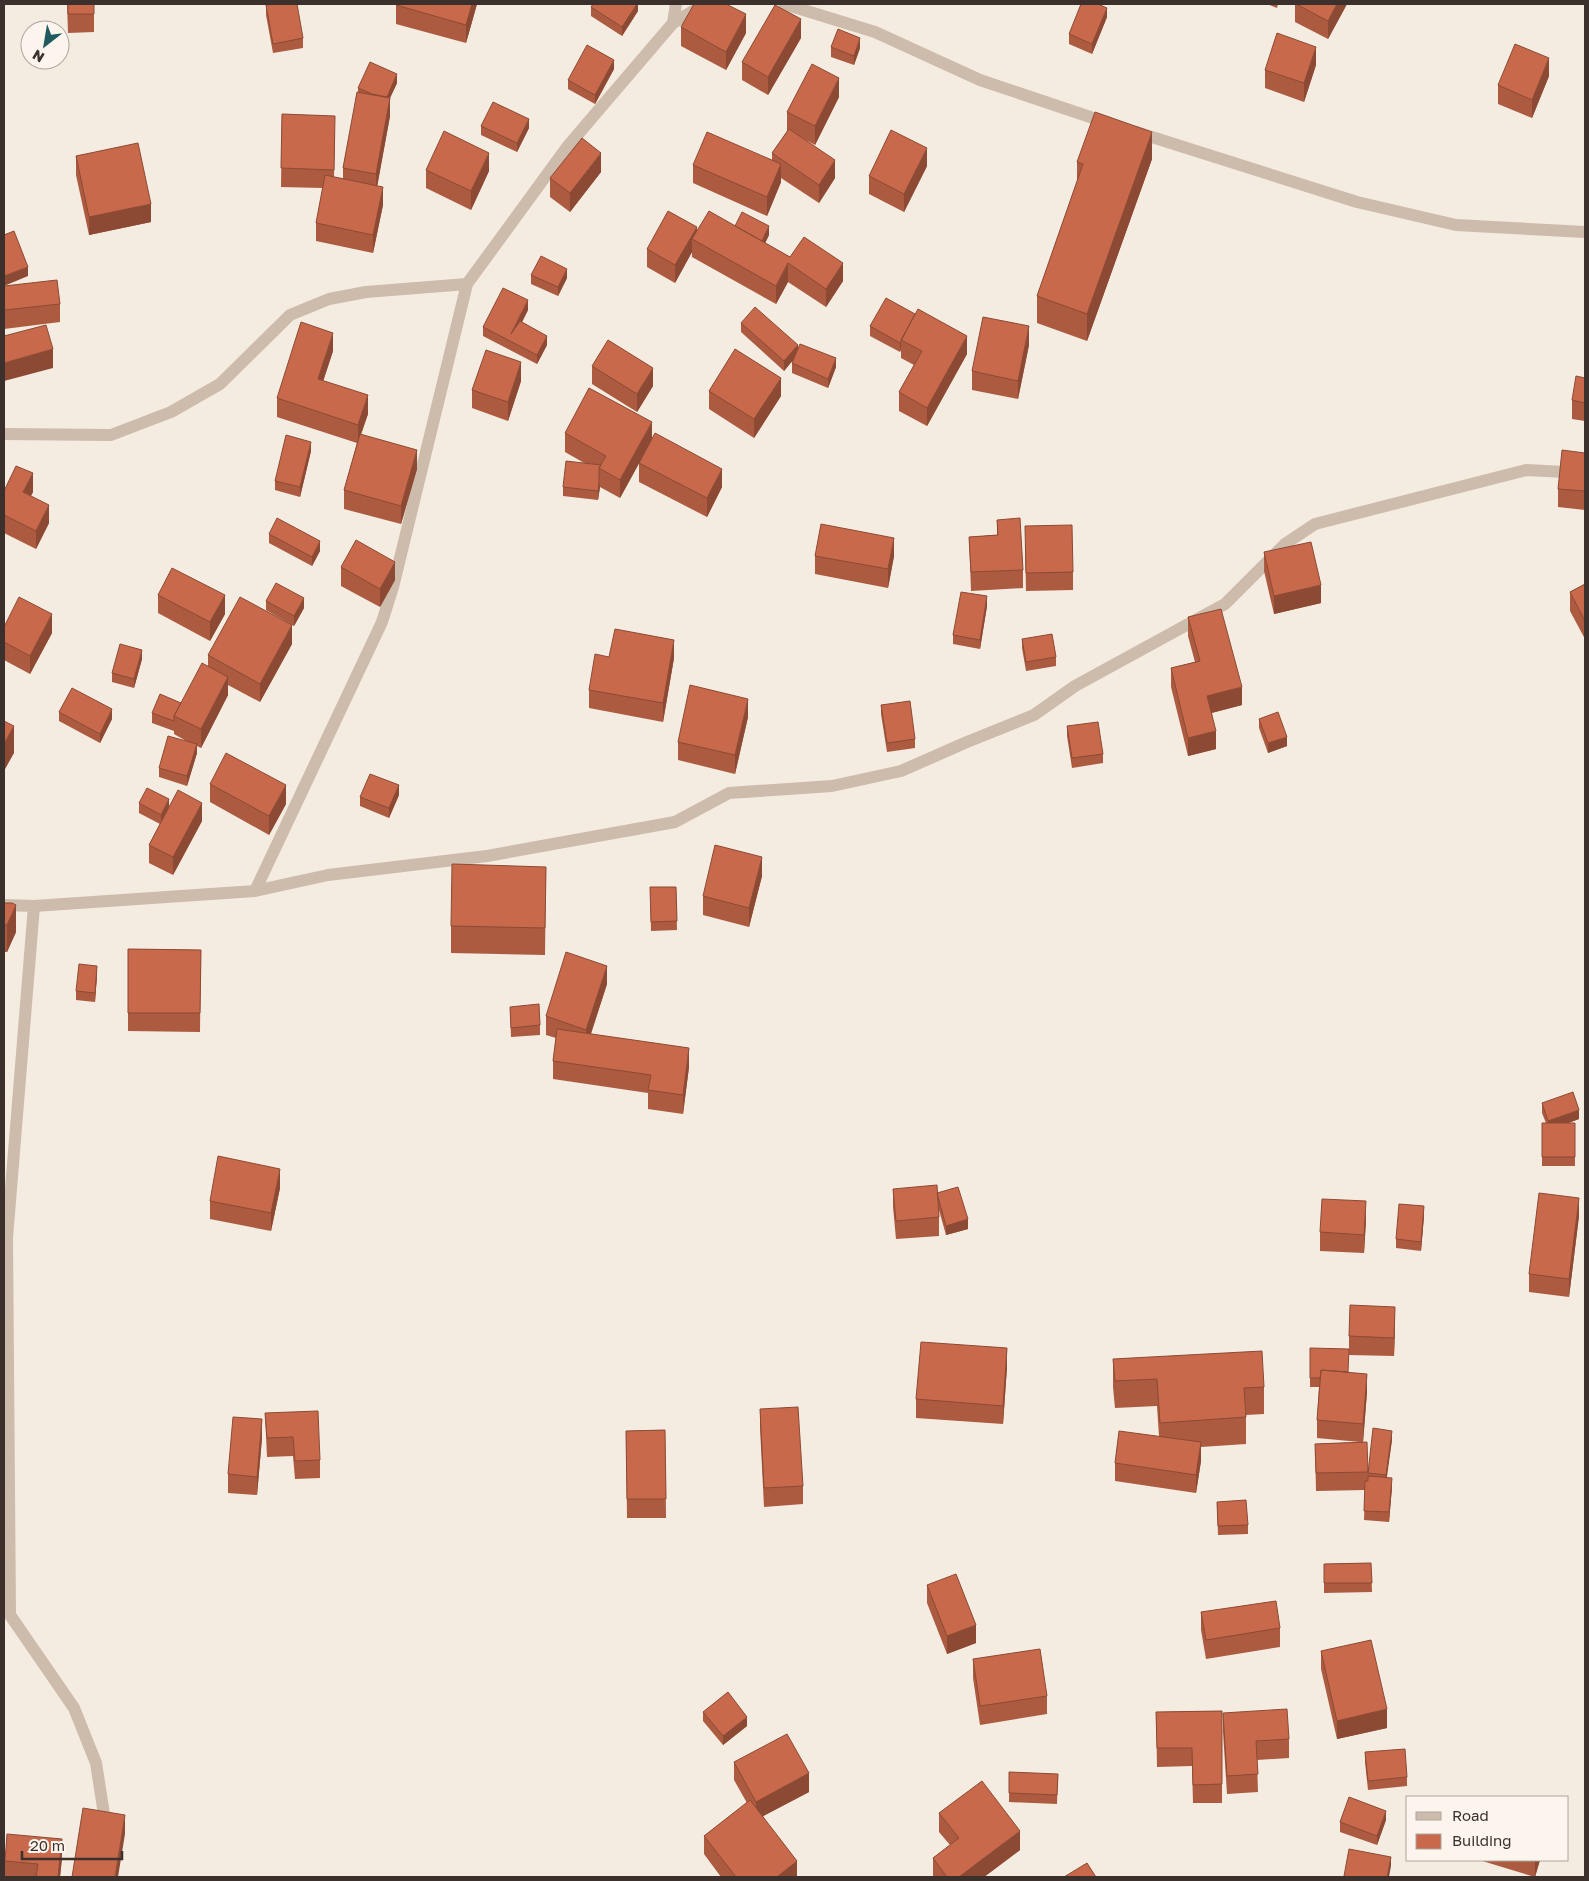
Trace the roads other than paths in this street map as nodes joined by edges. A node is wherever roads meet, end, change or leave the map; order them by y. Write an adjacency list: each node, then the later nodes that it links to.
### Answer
1 (676, 4): 4 (street)
2 (704, 4): 4 (street)
3 (784, 4): 5 (street)
4 (673, 23): 6 (street)
5 (1585, 232)
6 (467, 284): 7 (street); 9 (street)
7 (4, 434)
8 (1585, 473): 9 (street)
9 (255, 891): 11 (street)
10 (4, 905): 11 (street)
11 (34, 906): 12 (street)
12 (5, 1239): 13 (street)
13 (7, 1615): 14 (street)
14 (105, 1839)

